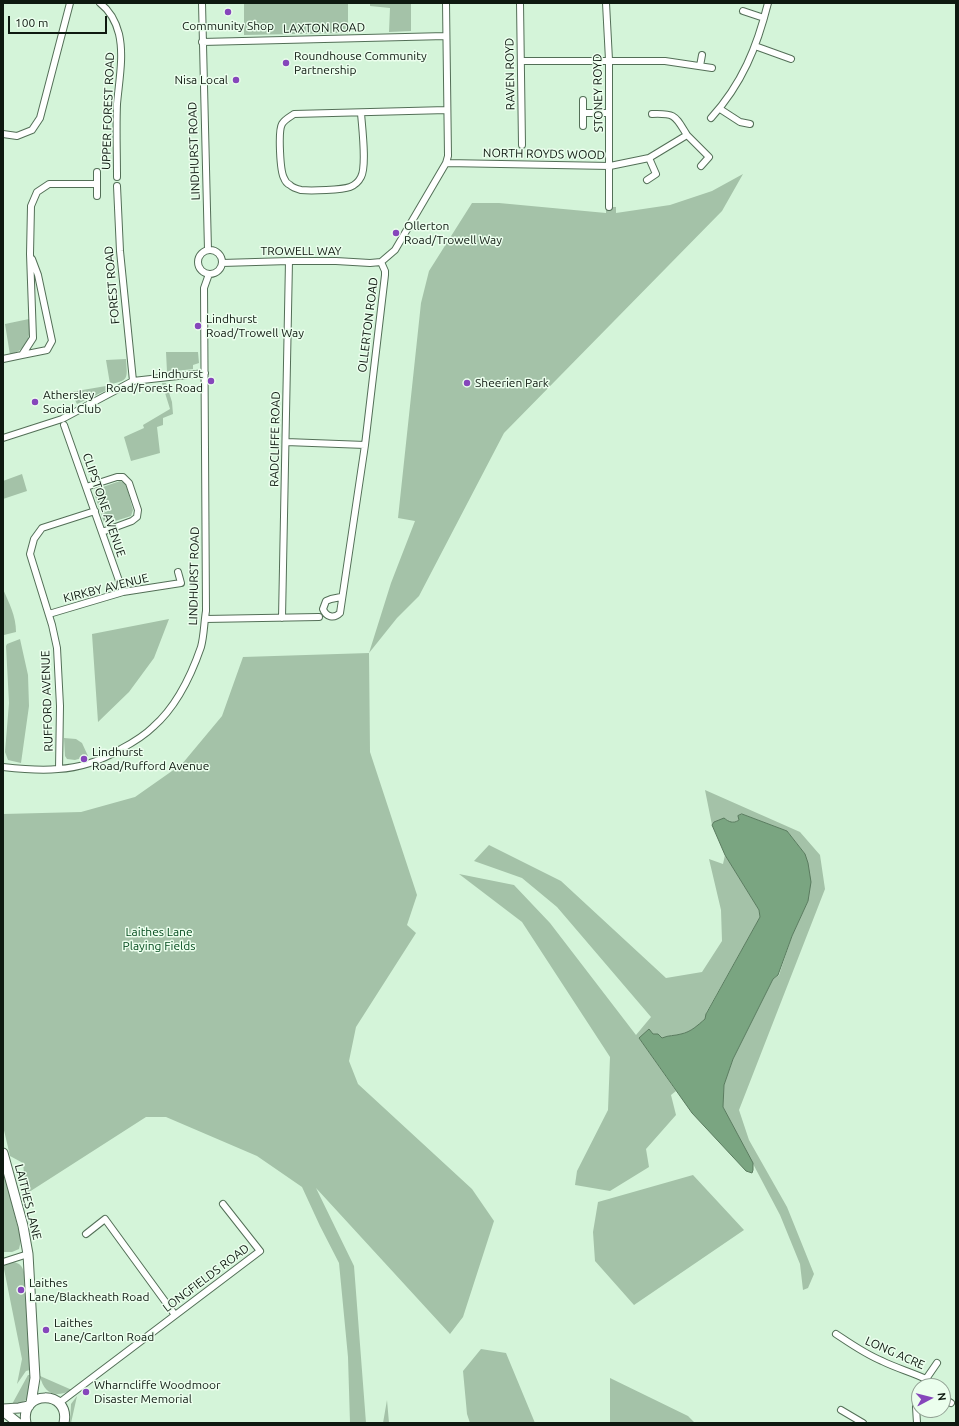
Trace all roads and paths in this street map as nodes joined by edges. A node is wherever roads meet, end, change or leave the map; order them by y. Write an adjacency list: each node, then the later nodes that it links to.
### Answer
1 (70, 3): 29 (street)
2 (100, 3): 37 (street, UPPER FOREST ROAD)
3 (202, 3): 11 (street, LINDHURST ROAD)
4 (446, 3): 10 (street, OLLERTON ROAD)
5 (520, 3): 16 (street, RAVEN ROYD)
6 (606, 3): 15 (street, STONEY ROYD)
7 (768, 3): 9 (street)
8 (743, 11): 9 (street)
9 (764, 18): 12 (street)
10 (446, 36): 11 (street, LAXTON ROAD); 21 (street, OLLERTON ROAD)
11 (202, 42): 43 (street, LINDHURST ROAD)
12 (755, 46): 14 (street); 20 (street)
13 (702, 55): 17 (street)
14 (791, 59)
15 (609, 60): 16 (street); 17 (street); 24 (street, STONEY ROYD)
16 (521, 61): 31 (street, RAVEN ROYD)
17 (700, 66): 18 (street)
18 (712, 68)
19 (583, 100): 23 (street)
20 (720, 109): 26 (street); 27 (street)
21 (447, 110): 22 (street); 33 (street, OLLERTON ROAD)
22 (361, 113): 22 (street)
23 (583, 113): 24 (street); 28 (street)
24 (609, 113): 34 (street, STONEY ROYD)
25 (652, 114): 30 (street)
26 (712, 118)
27 (750, 124)
28 (583, 126)
29 (3, 134)
30 (687, 135): 32 (street, NORTH ROYDS WOOD); 35 (street)
31 (522, 145)
32 (649, 158): 34 (street, NORTH ROYDS WOOD); 38 (street)
33 (446, 163): 34 (street, NORTH ROYDS WOOD); 46 (street, OLLERTON ROAD)
34 (610, 166): 42 (street, STONEY ROYD)
35 (701, 166)
36 (97, 172): 39 (street)
37 (117, 177)
38 (647, 180)
39 (97, 184): 41 (street); 44 (street)
40 (117, 186): 52 (street, FOREST ROAD)
41 (97, 196)
42 (609, 208)
43 (208, 250): 47 (street); 48 (street)
44 (30, 254): 49 (street); 49 (street)
45 (289, 261): 46 (street, TROWELL WAY); 47 (street, TROWELL WAY); 55 (street, RADCLIFFE ROAD)
46 (381, 262): 56 (street, OLLERTON ROAD)
47 (222, 263): 48 (street)
48 (209, 274): 51 (street, LINDHURST ROAD)
49 (22, 355): 50 (street)
50 (3, 359)
51 (205, 373): 52 (street); 66 (street, LINDHURST ROAD)
52 (133, 381): 54 (street)
53 (64, 425): 57 (street, CLIPSTONE AVENUE)
54 (3, 438)
55 (286, 442): 56 (street); 65 (street, RADCLIFFE ROAD)
56 (365, 445): 62 (street, OLLERTON ROAD)
57 (86, 487): 58 (street, CLIPSTONE AVENUE); 59 (street)
58 (95, 510): 59 (street, CLIPSTONE AVENUE); 63 (street, RUFFORD AVENUE)
59 (102, 532): 61 (street, CLIPSTONE AVENUE)
60 (178, 572): 61 (street, KIRKBY AVENUE)
61 (123, 592): 63 (street, KIRKBY AVENUE)
62 (341, 597)
63 (49, 614): 68 (street, RUFFORD AVENUE)
64 (319, 617): 65 (street)
65 (282, 618): 66 (street)
66 (205, 619): 68 (street, LINDHURST ROAD)
67 (3, 767): 68 (street, LINDHURST ROAD)
68 (59, 769)
69 (3, 1153): 72 (main road, LAITHES LANE)
70 (223, 1204): 74 (street, LONGFIELDS ROAD)
71 (86, 1234): 74 (street)
72 (28, 1254): 73 (street); 77 (main road, LAITHES LANE)
73 (3, 1262)
74 (175, 1315): 81 (street, LONGFIELDS ROAD)
75 (836, 1334): 78 (street, LONG ACRE)
76 (937, 1363): 79 (street)
77 (35, 1378): 80 (main road, LAITHES LANE); 82 (main road, LAITHES LANE)
78 (924, 1378)
79 (927, 1378)
80 (48, 1398): 81 (main road); 82 (main road)
81 (59, 1403): 88 (main road)
82 (30, 1405): 83 (main road); 87 (main road, LAITHES LANE)
83 (3, 1410): 86 (main road)
84 (841, 1410): 85 (street)
85 (855, 1421): 89 (street)
86 (18, 1423)
87 (26, 1423)
88 (64, 1423)
89 (863, 1423)

